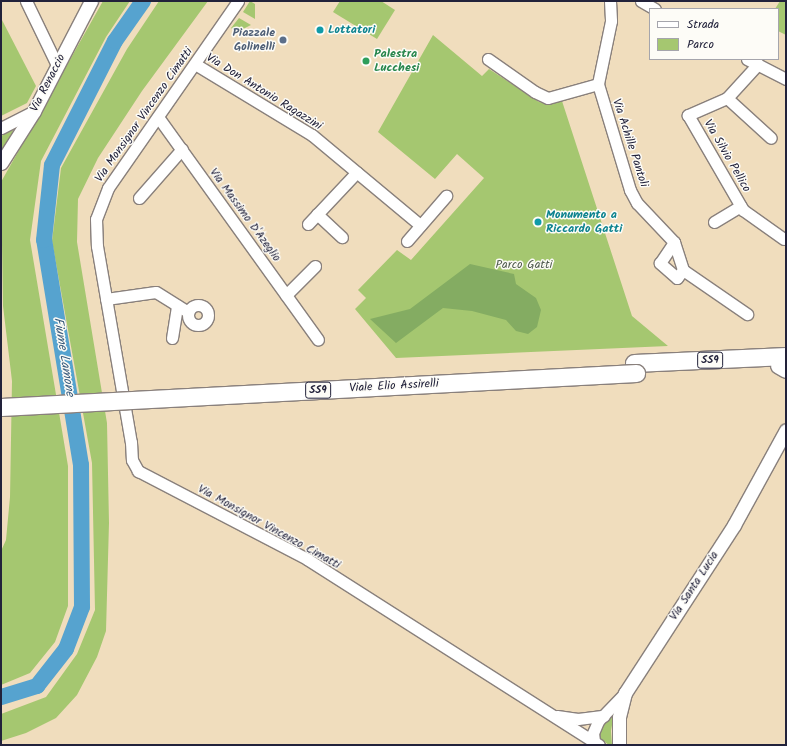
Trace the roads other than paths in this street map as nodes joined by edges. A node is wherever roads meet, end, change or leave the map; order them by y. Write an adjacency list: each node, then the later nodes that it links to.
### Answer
1 (26, 1): 11 (street)
2 (91, 1): 11 (street, Via Renaccio)
3 (238, 1): 9 (street, Via Monsignor Vincenzo Cimatti)
4 (610, 1): 13 (street, Via Achille Pantoli)
5 (641, 1): 6 (street)
6 (653, 8)
7 (488, 59): 13 (street)
8 (749, 60): 10 (street)
9 (195, 64): 16 (street, Via Monsignor Vincenzo Cimatti); 21 (street, Via Don Antonio Ragazzini)
10 (758, 64): 12 (street); 14 (street, Via Silvio Pellico)
11 (57, 65): 15 (street, Via Renaccio)
12 (786, 79)
13 (598, 84): 32 (street, Via Achille Pantoli)
14 (727, 98): 18 (street); 24 (street, Via Silvio Pellico)
15 (34, 111): 17 (street); 20 (street, Via Renaccio)
16 (158, 117): 19 (street, Via Massimo D'Azeglio); 36 (street, Via Monsignor Vincenzo Cimatti)
17 (1, 128)
18 (771, 138)
19 (182, 149): 23 (street); 35 (street, Via Massimo D'Azeglio)
20 (1, 163)
21 (357, 172): 25 (street); 28 (street, Via Don Antonio Ragazzini)
22 (446, 196): 28 (street)
23 (139, 198)
24 (740, 206): 26 (street, Via Silvio Pellico); 30 (street, Via Silvio Pellico)
25 (317, 214): 27 (street); 29 (street)
26 (714, 222)
27 (308, 224)
28 (420, 225): 31 (street)
29 (342, 237)
30 (784, 239)
31 (407, 241)
32 (674, 242): 34 (street, Via Achille Pantoli); 34 (street)
33 (315, 266): 35 (street)
34 (683, 270): 39 (street)
35 (286, 295): 41 (street, Via Massimo D'Azeglio)
36 (106, 299): 37 (street); 48 (street, Via Monsignor Vincenzo Cimatti)
37 (177, 305): 38 (street); 40 (street)
38 (188, 312)
39 (747, 314)
40 (172, 338)
41 (318, 340)
42 (784, 364): 43 (main road, Viale Elio Assirelli / SS9)
43 (635, 368): 44 (main road, Viale Elio Assirelli / SS9); 45 (main road, Viale Elio Assirelli / SS9, bridge)
44 (1, 397)
45 (1, 407)
46 (786, 430): 47 (street, Via Santa Lucia)
47 (625, 692): 49 (street); 51 (street, Via Santa Lucia)
48 (555, 716): 49 (street, Via Monsignor Vincenzo Cimatti); 50 (street, Via Monsignor Vincenzo Cimatti)
49 (604, 716): 50 (street)
50 (597, 743)
51 (619, 745)

